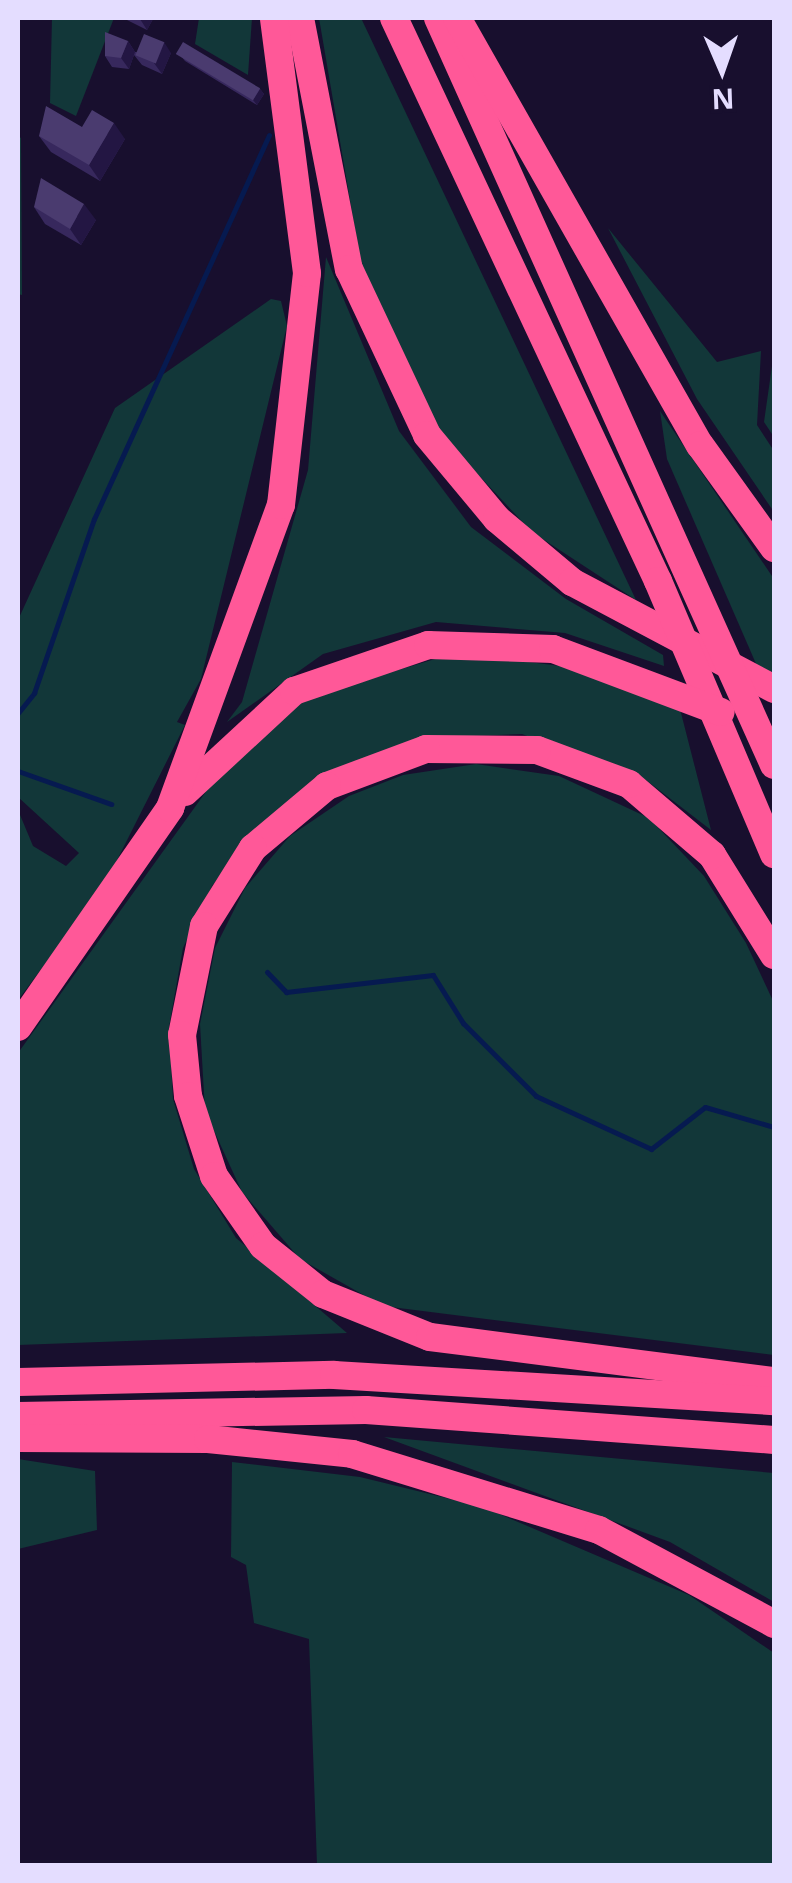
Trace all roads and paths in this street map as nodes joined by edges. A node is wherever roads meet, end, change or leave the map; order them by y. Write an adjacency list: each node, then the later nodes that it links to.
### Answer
1 (274, 18): 10 (highway)
2 (300, 18): 7 (highway)
3 (394, 18): 11 (highway)
4 (438, 18): 9 (highway)
5 (457, 18): 6 (highway)
6 (774, 548)
7 (774, 689)
8 (774, 736): 10 (highway)
9 (774, 765)
10 (170, 808): 13 (highway)
11 (774, 854)
12 (774, 955): 14 (highway)
13 (18, 1027)
14 (774, 1381)
15 (18, 1382): 16 (highway)
16 (774, 1401)
17 (18, 1416): 19 (highway)
18 (18, 1438): 20 (highway)
19 (774, 1440)
20 (774, 1624)

